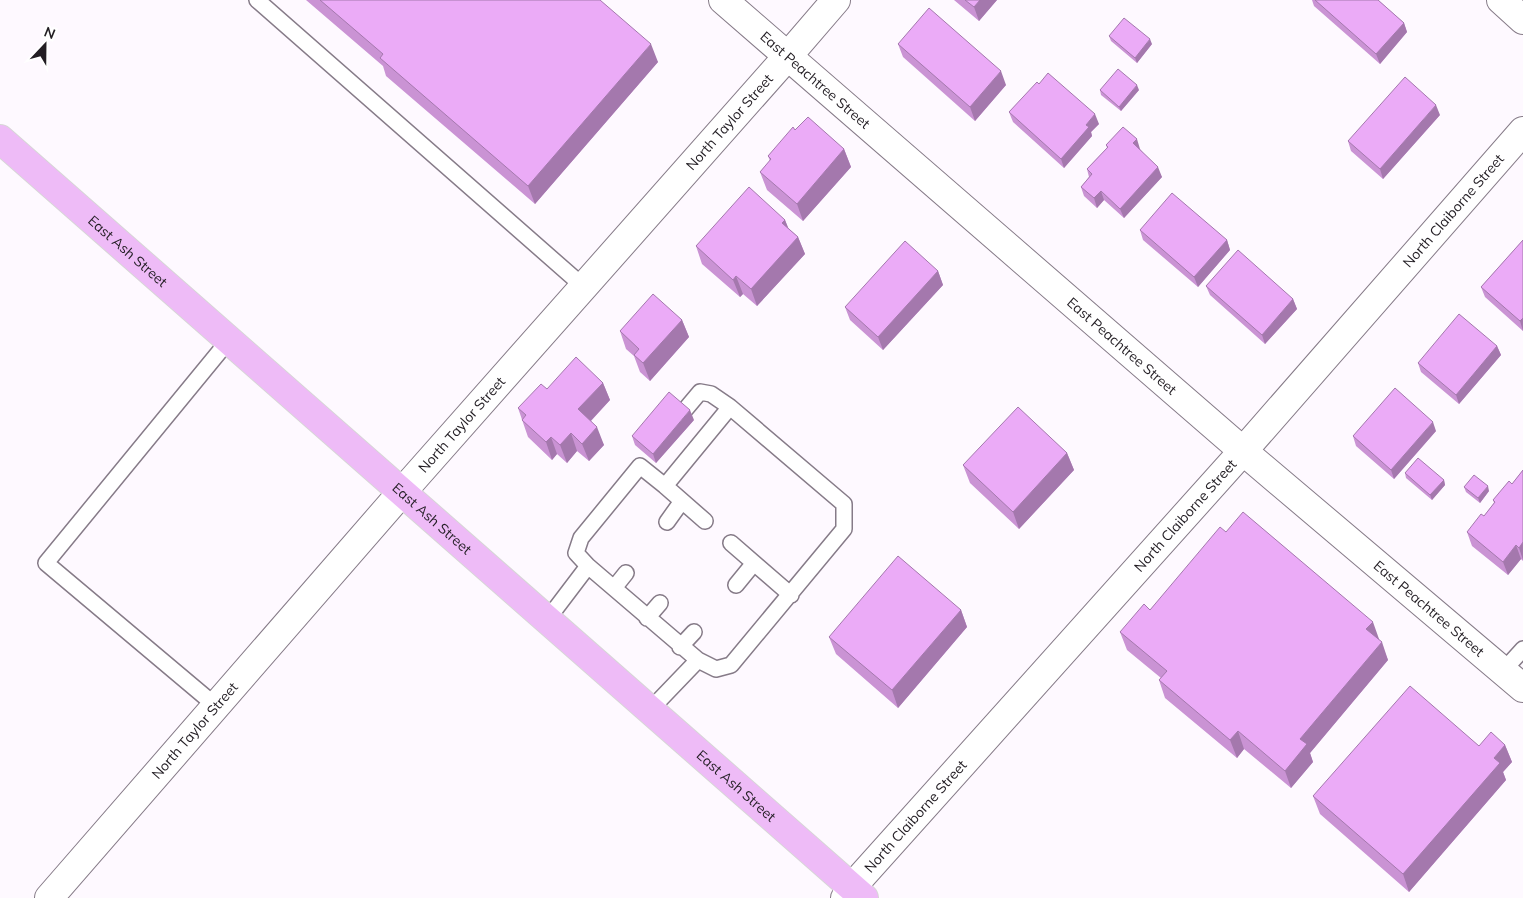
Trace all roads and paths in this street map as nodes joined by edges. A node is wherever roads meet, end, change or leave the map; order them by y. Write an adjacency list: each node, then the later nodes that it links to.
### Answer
1 (257, 0): 9 (lane)
2 (723, 0): 6 (street, East Peachtree Street)
3 (836, 0): 6 (street, North Taylor Street)
4 (1501, 0): 5 (street)
5 (1523, 20)
6 (787, 57): 9 (street, North Taylor Street); 13 (street, East Peachtree Street)
7 (1523, 131): 13 (street, North Claiborne Street)
8 (0, 139): 10 (main road, East Ash Street)
9 (584, 286): 15 (street, North Taylor Street)
10 (229, 340): 15 (main road, East Ash Street); 34 (lane)
11 (730, 406): 12 (lane); 14 (lane); 25 (lane)
12 (684, 411)
13 (1243, 451): 33 (street, East Peachtree Street); 36 (street, North Claiborne Street)
14 (665, 486): 16 (lane); 21 (lane)
15 (402, 492): 28 (main road, East Ash Street); 34 (street, North Taylor Street)
16 (682, 501): 17 (lane); 18 (lane)
17 (705, 521)
18 (666, 522)
19 (731, 543): 20 (lane)
20 (754, 563): 23 (lane); 25 (lane)
21 (588, 566): 24 (lane); 28 (lane)
22 (626, 573): 24 (lane)
23 (736, 585)
24 (614, 588): 27 (lane)
25 (790, 595): 32 (lane)
26 (660, 603): 27 (lane)
27 (648, 618): 30 (lane)
28 (547, 620): 35 (main road, East Ash Street)
29 (694, 632): 30 (lane)
30 (680, 647): 32 (lane)
31 (1523, 649): 33 (lane)
32 (698, 660): 35 (lane)
33 (1513, 680)
34 (216, 706): 37 (street, North Taylor Street)
35 (650, 710): 36 (main road, East Ash Street)
36 (854, 894)
37 (49, 898)

